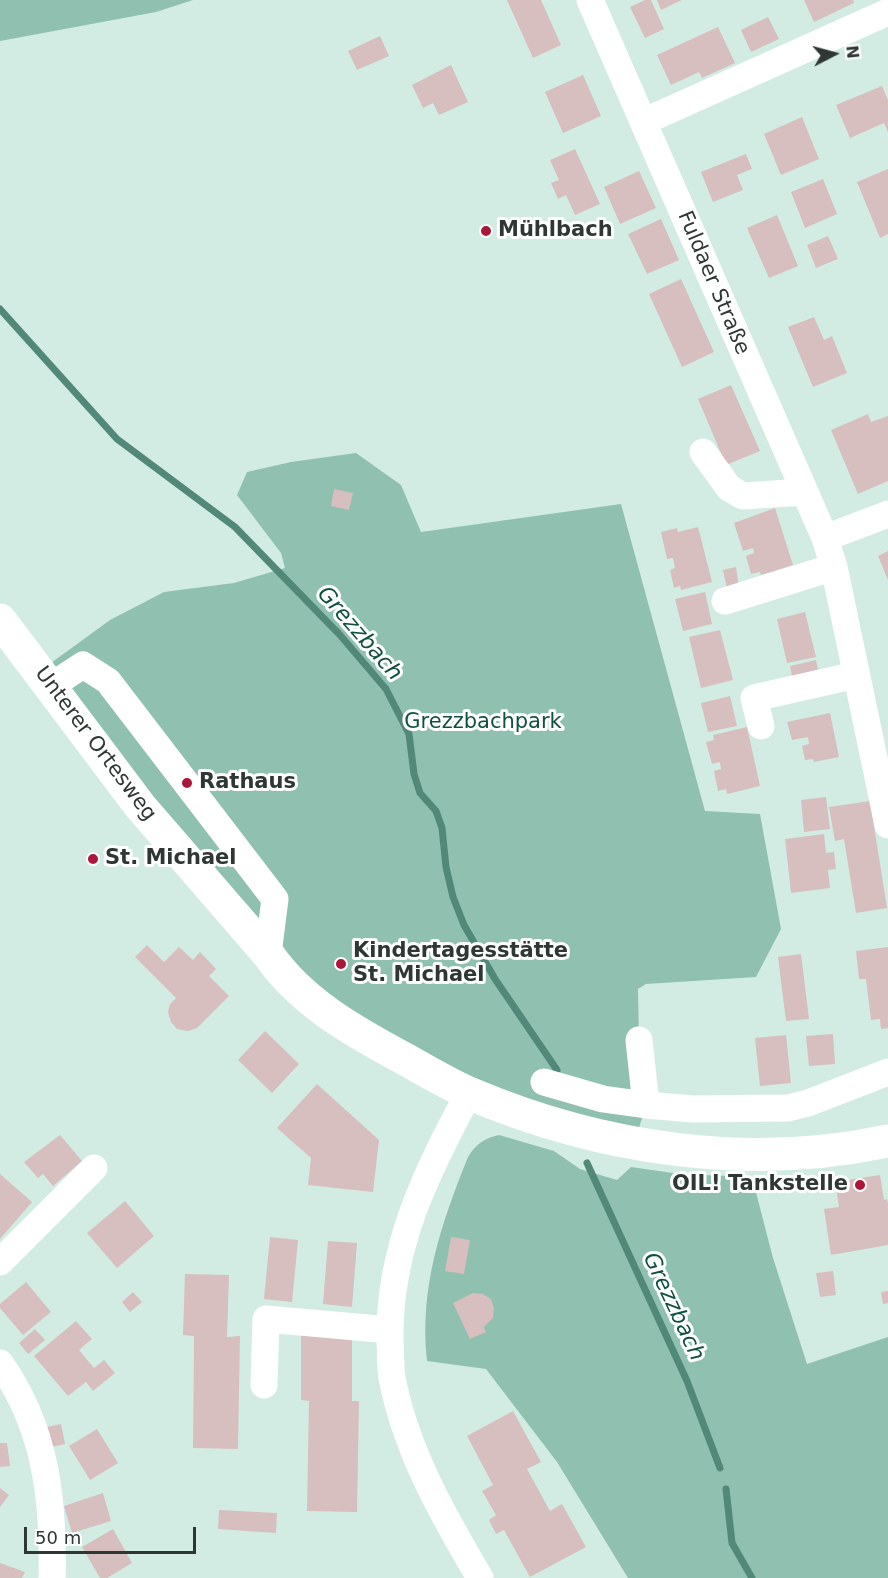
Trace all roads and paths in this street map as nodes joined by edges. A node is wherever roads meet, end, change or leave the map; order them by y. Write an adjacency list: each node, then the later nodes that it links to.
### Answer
1 (590, 0): 3 (street, Fuldaer Straße)
2 (888, 12): 3 (street)
3 (643, 122): 5 (street, Fuldaer Straße)
4 (703, 452): 5 (street)
5 (804, 492): 7 (street, Fuldaer Straße)
6 (888, 514): 7 (street)
7 (825, 538): 8 (street, Fuldaer Straße)
8 (834, 567): 9 (street); 11 (street, Fuldaer Straße)
9 (725, 601)
10 (0, 620): 12 (main road, Unterer Ortesweg)
11 (856, 675): 13 (street); 14 (street, Fuldaer Straße)
12 (51, 686): 15 (main road, Unterer Ortesweg); 15 (street)
13 (761, 726)
14 (888, 825)
15 (268, 954): 19 (main road, Unterer Ortesweg)
16 (639, 1041): 20 (street)
17 (888, 1072): 20 (street)
18 (544, 1082): 20 (street)
19 (468, 1093): 21 (main road, Unterer Ortesweg); 24 (street)
20 (646, 1105)
21 (888, 1141)
22 (94, 1168): 23 (street)
23 (0, 1262)
24 (390, 1330): 26 (street); 28 (street)
25 (0, 1363): 27 (street)
26 (264, 1385)
27 (52, 1578)
28 (480, 1578)

